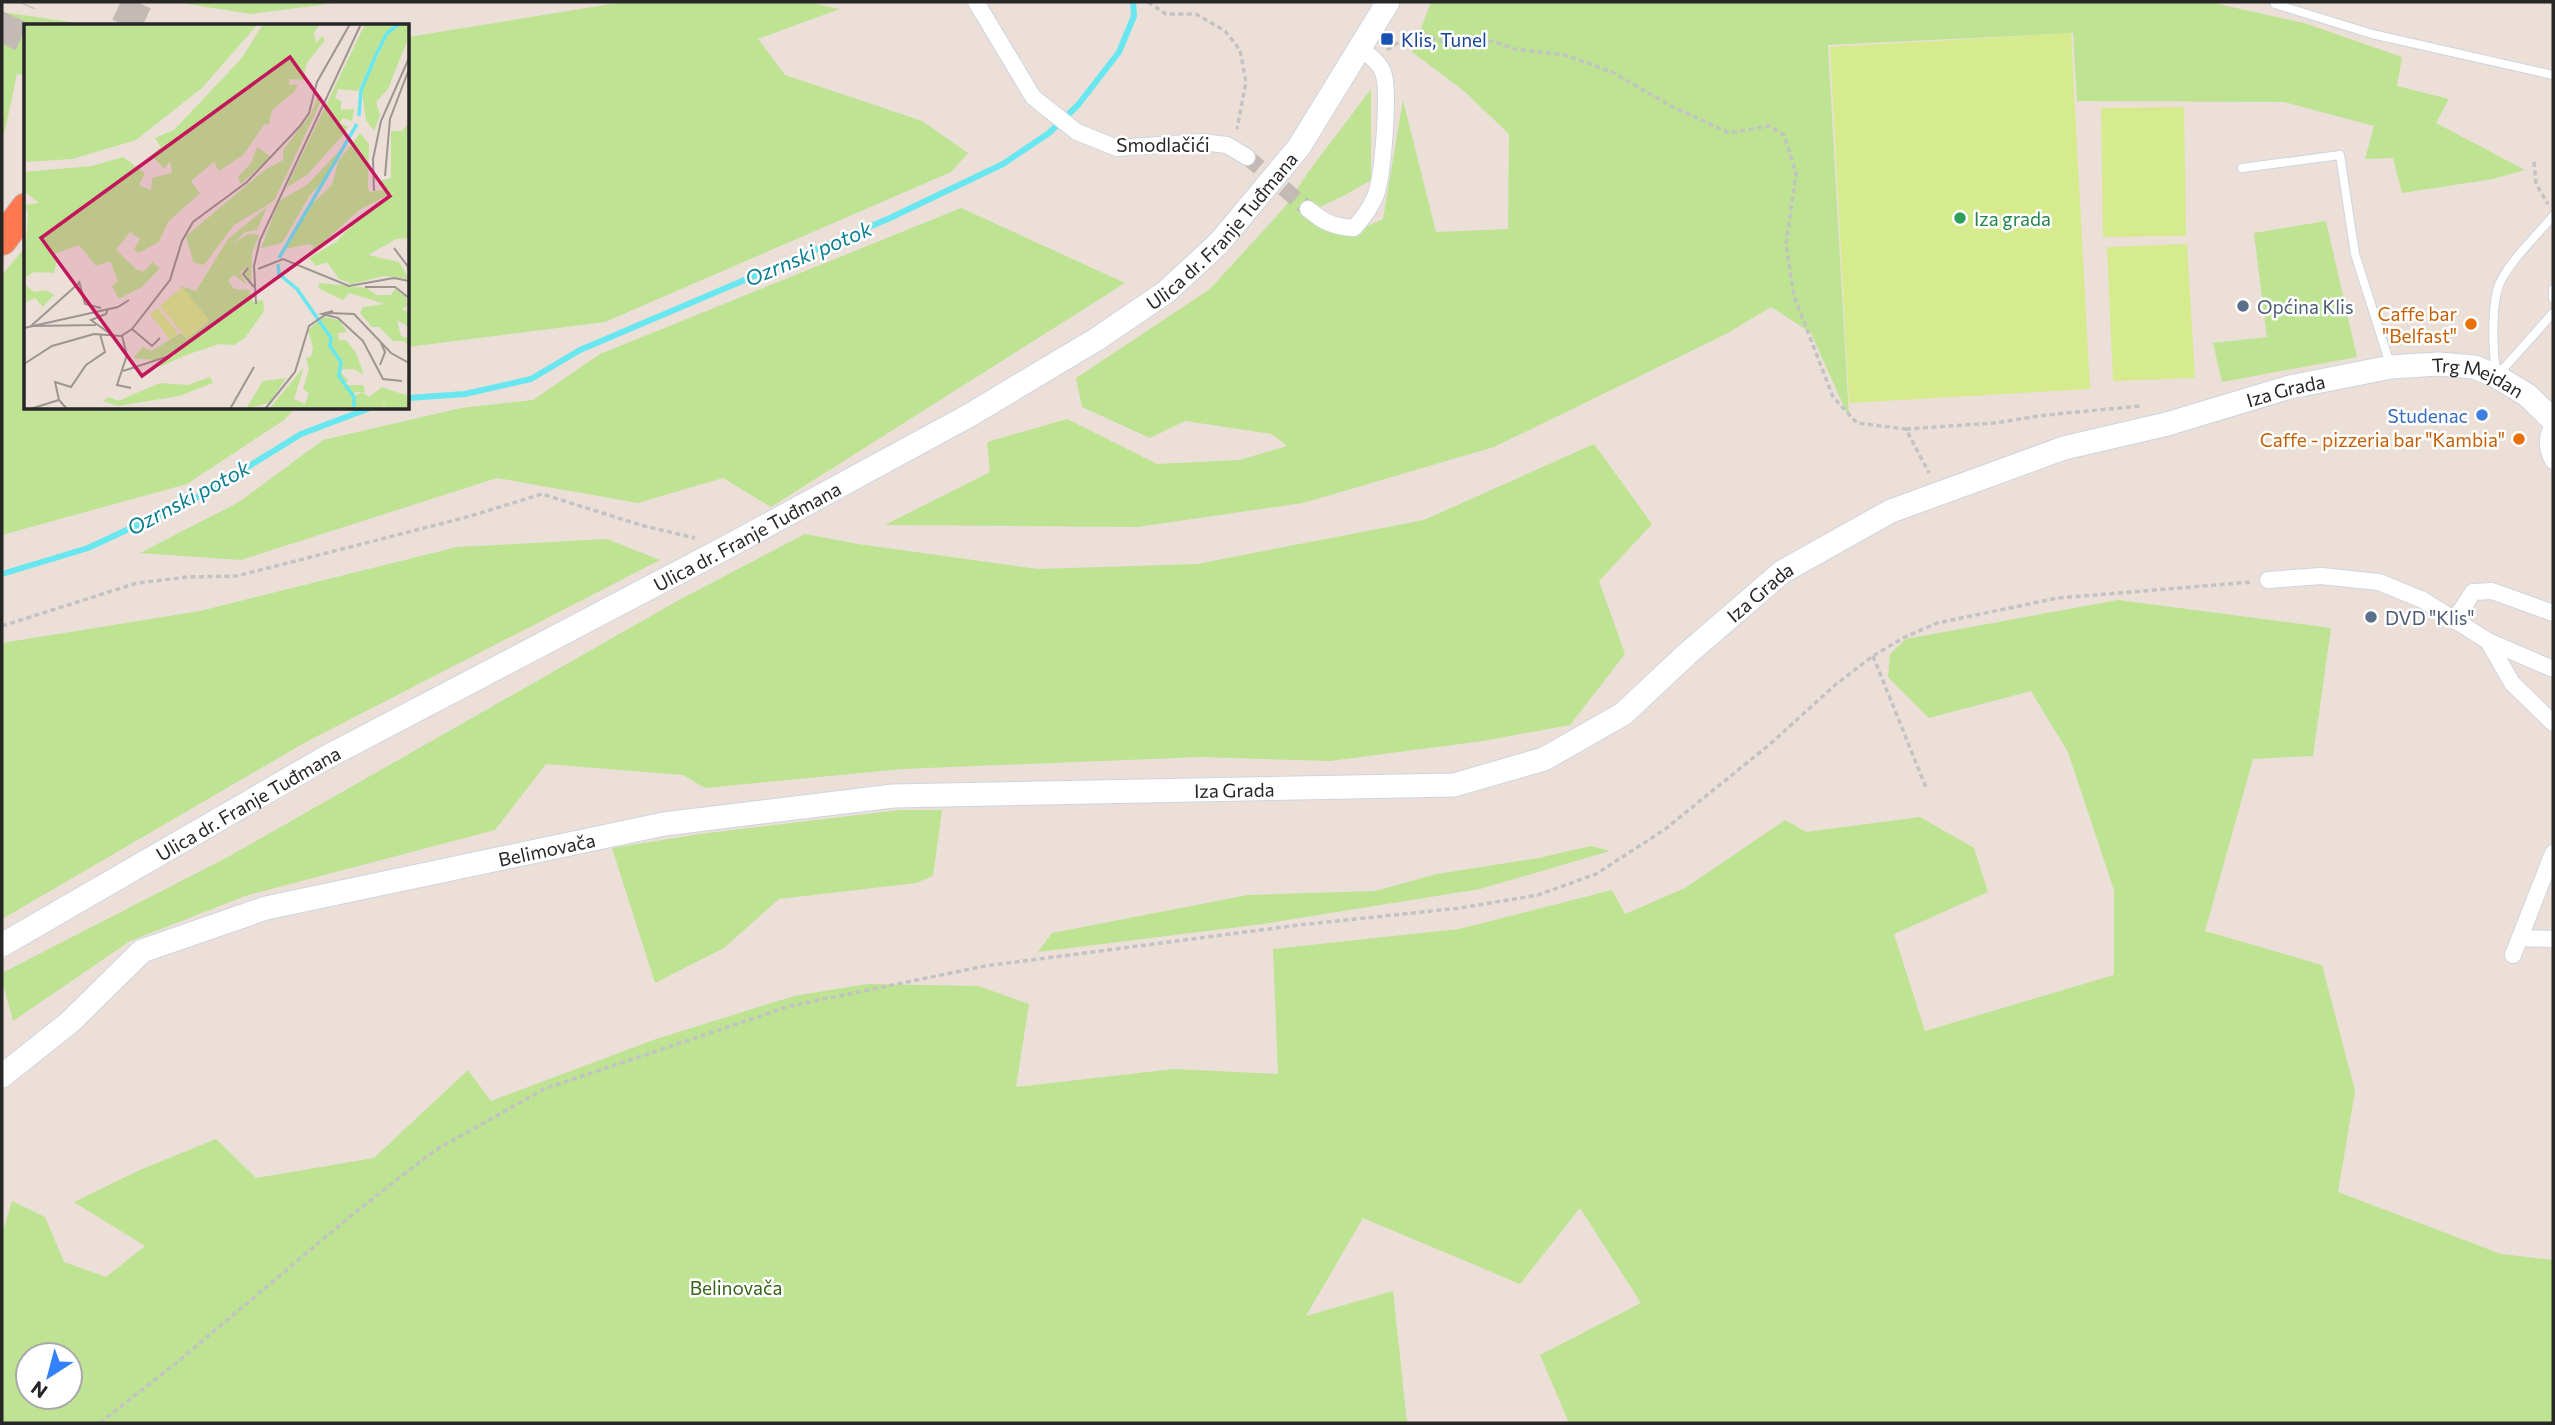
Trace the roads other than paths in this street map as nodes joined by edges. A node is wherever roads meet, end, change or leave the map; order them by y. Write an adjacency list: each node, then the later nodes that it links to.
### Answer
1 (976, 2): 6 (street, Smodlačići)
2 (1388, 2): 4 (street, Ulica dr. Franje Tuđmana)
3 (2275, 4): 5 (lane)
4 (1368, 55): 8 (street); 29 (street, Ulica dr. Franje Tuđmana)
5 (2553, 75)
6 (1247, 157)
7 (2242, 168): 15 (lane)
8 (1308, 209)
9 (24, 212): 11 (highway)
10 (2553, 214): 16 (lane)
11 (2, 240)
12 (2553, 289): 13 (lane)
13 (2553, 298)
14 (2553, 313): 16 (lane)
15 (2391, 367): 16 (street, Trg Mejdan); 25 (street, Iza Grada)
16 (2496, 376): 17 (street, Trg Mejdan)
17 (2553, 422): 18 (street)
18 (2553, 461)
19 (2268, 580): 21 (street)
20 (2553, 613): 21 (street)
21 (2454, 621): 22 (street)
22 (2488, 641): 23 (street); 24 (street)
23 (2553, 669)
24 (2553, 723)
25 (1147, 792): 31 (street, Belimovača)
26 (2553, 853): 27 (street)
27 (2519, 938): 28 (street); 30 (street)
28 (2553, 939)
29 (2, 945)
30 (2513, 955)
31 (2, 1076)

